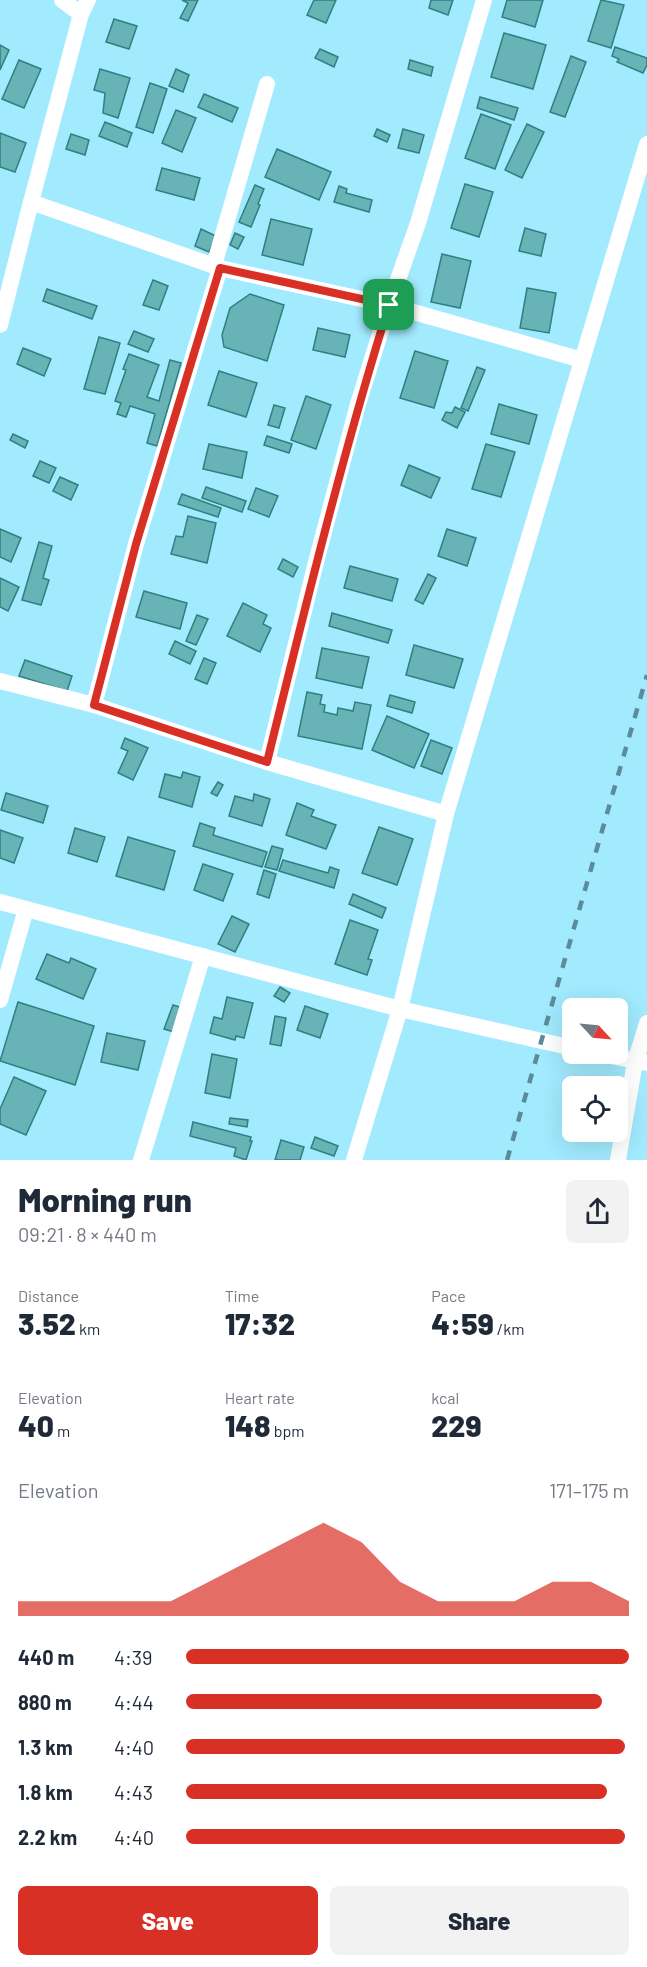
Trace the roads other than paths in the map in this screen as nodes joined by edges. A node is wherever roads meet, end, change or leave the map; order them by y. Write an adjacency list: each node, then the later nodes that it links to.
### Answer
1 (62, 0): 3 (street)
2 (484, 0): 8 (street)
3 (85, 7): 6 (street)
4 (267, 84): 7 (street)
5 (647, 144): 10 (street)
6 (31, 202): 7 (street); 9 (street)
7 (217, 267): 8 (street); 12 (street)
8 (389, 305): 10 (street); 13 (street)
9 (0, 325)
10 (582, 360): 14 (street)
11 (0, 681): 12 (street)
12 (94, 705): 13 (street)
13 (267, 762): 14 (street)
14 (446, 814): 19 (street)
15 (0, 902): 16 (street)
16 (26, 909): 17 (street); 18 (street)
17 (203, 956): 19 (street); 23 (street)
18 (0, 1000)
19 (400, 1009): 21 (street); 24 (street)
20 (647, 1023): 22 (street)
21 (562, 1046)
22 (641, 1063): 25 (street)
23 (141, 1160)
24 (354, 1160)
25 (618, 1160)

